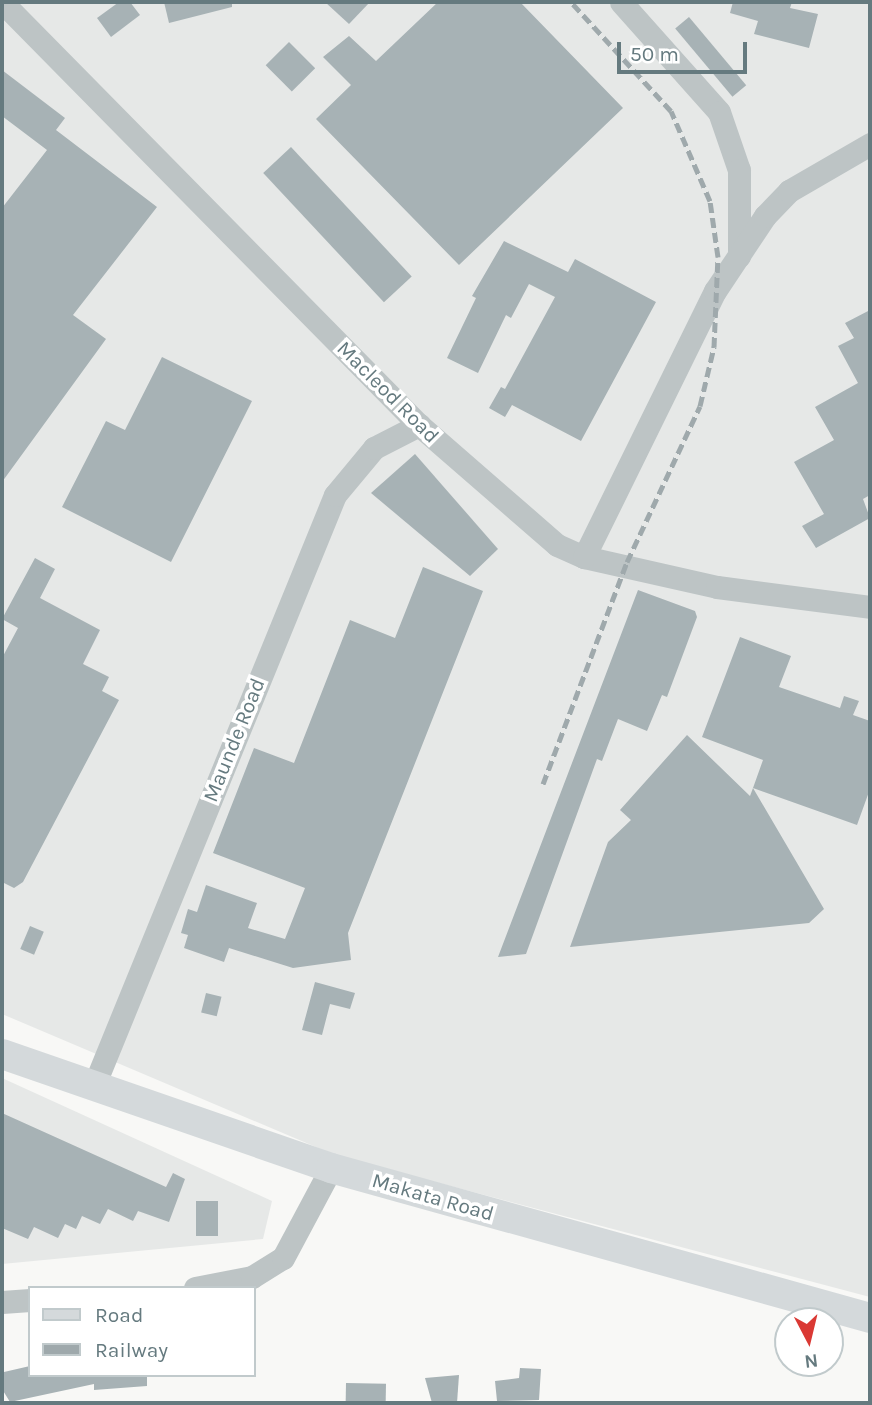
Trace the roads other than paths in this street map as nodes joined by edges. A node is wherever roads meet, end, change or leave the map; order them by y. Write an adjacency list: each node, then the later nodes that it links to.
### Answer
1 (2, 2): 5 (street, Macleod Road)
2 (621, 2): 4 (street)
3 (870, 144): 4 (street)
4 (739, 256): 6 (street)
5 (419, 425): 6 (street, Macleod Road); 9 (street, Maunde Road)
6 (584, 557): 7 (street, Macleod Road)
7 (870, 607)
8 (2, 1054): 9 (main road, Makata Road)
9 (93, 1088): 10 (main road, Makata Road)
10 (331, 1168): 11 (street); 14 (main road, Makata Road)
11 (205, 1286)
12 (28, 1300): 13 (street)
13 (2, 1302)
14 (870, 1318)

